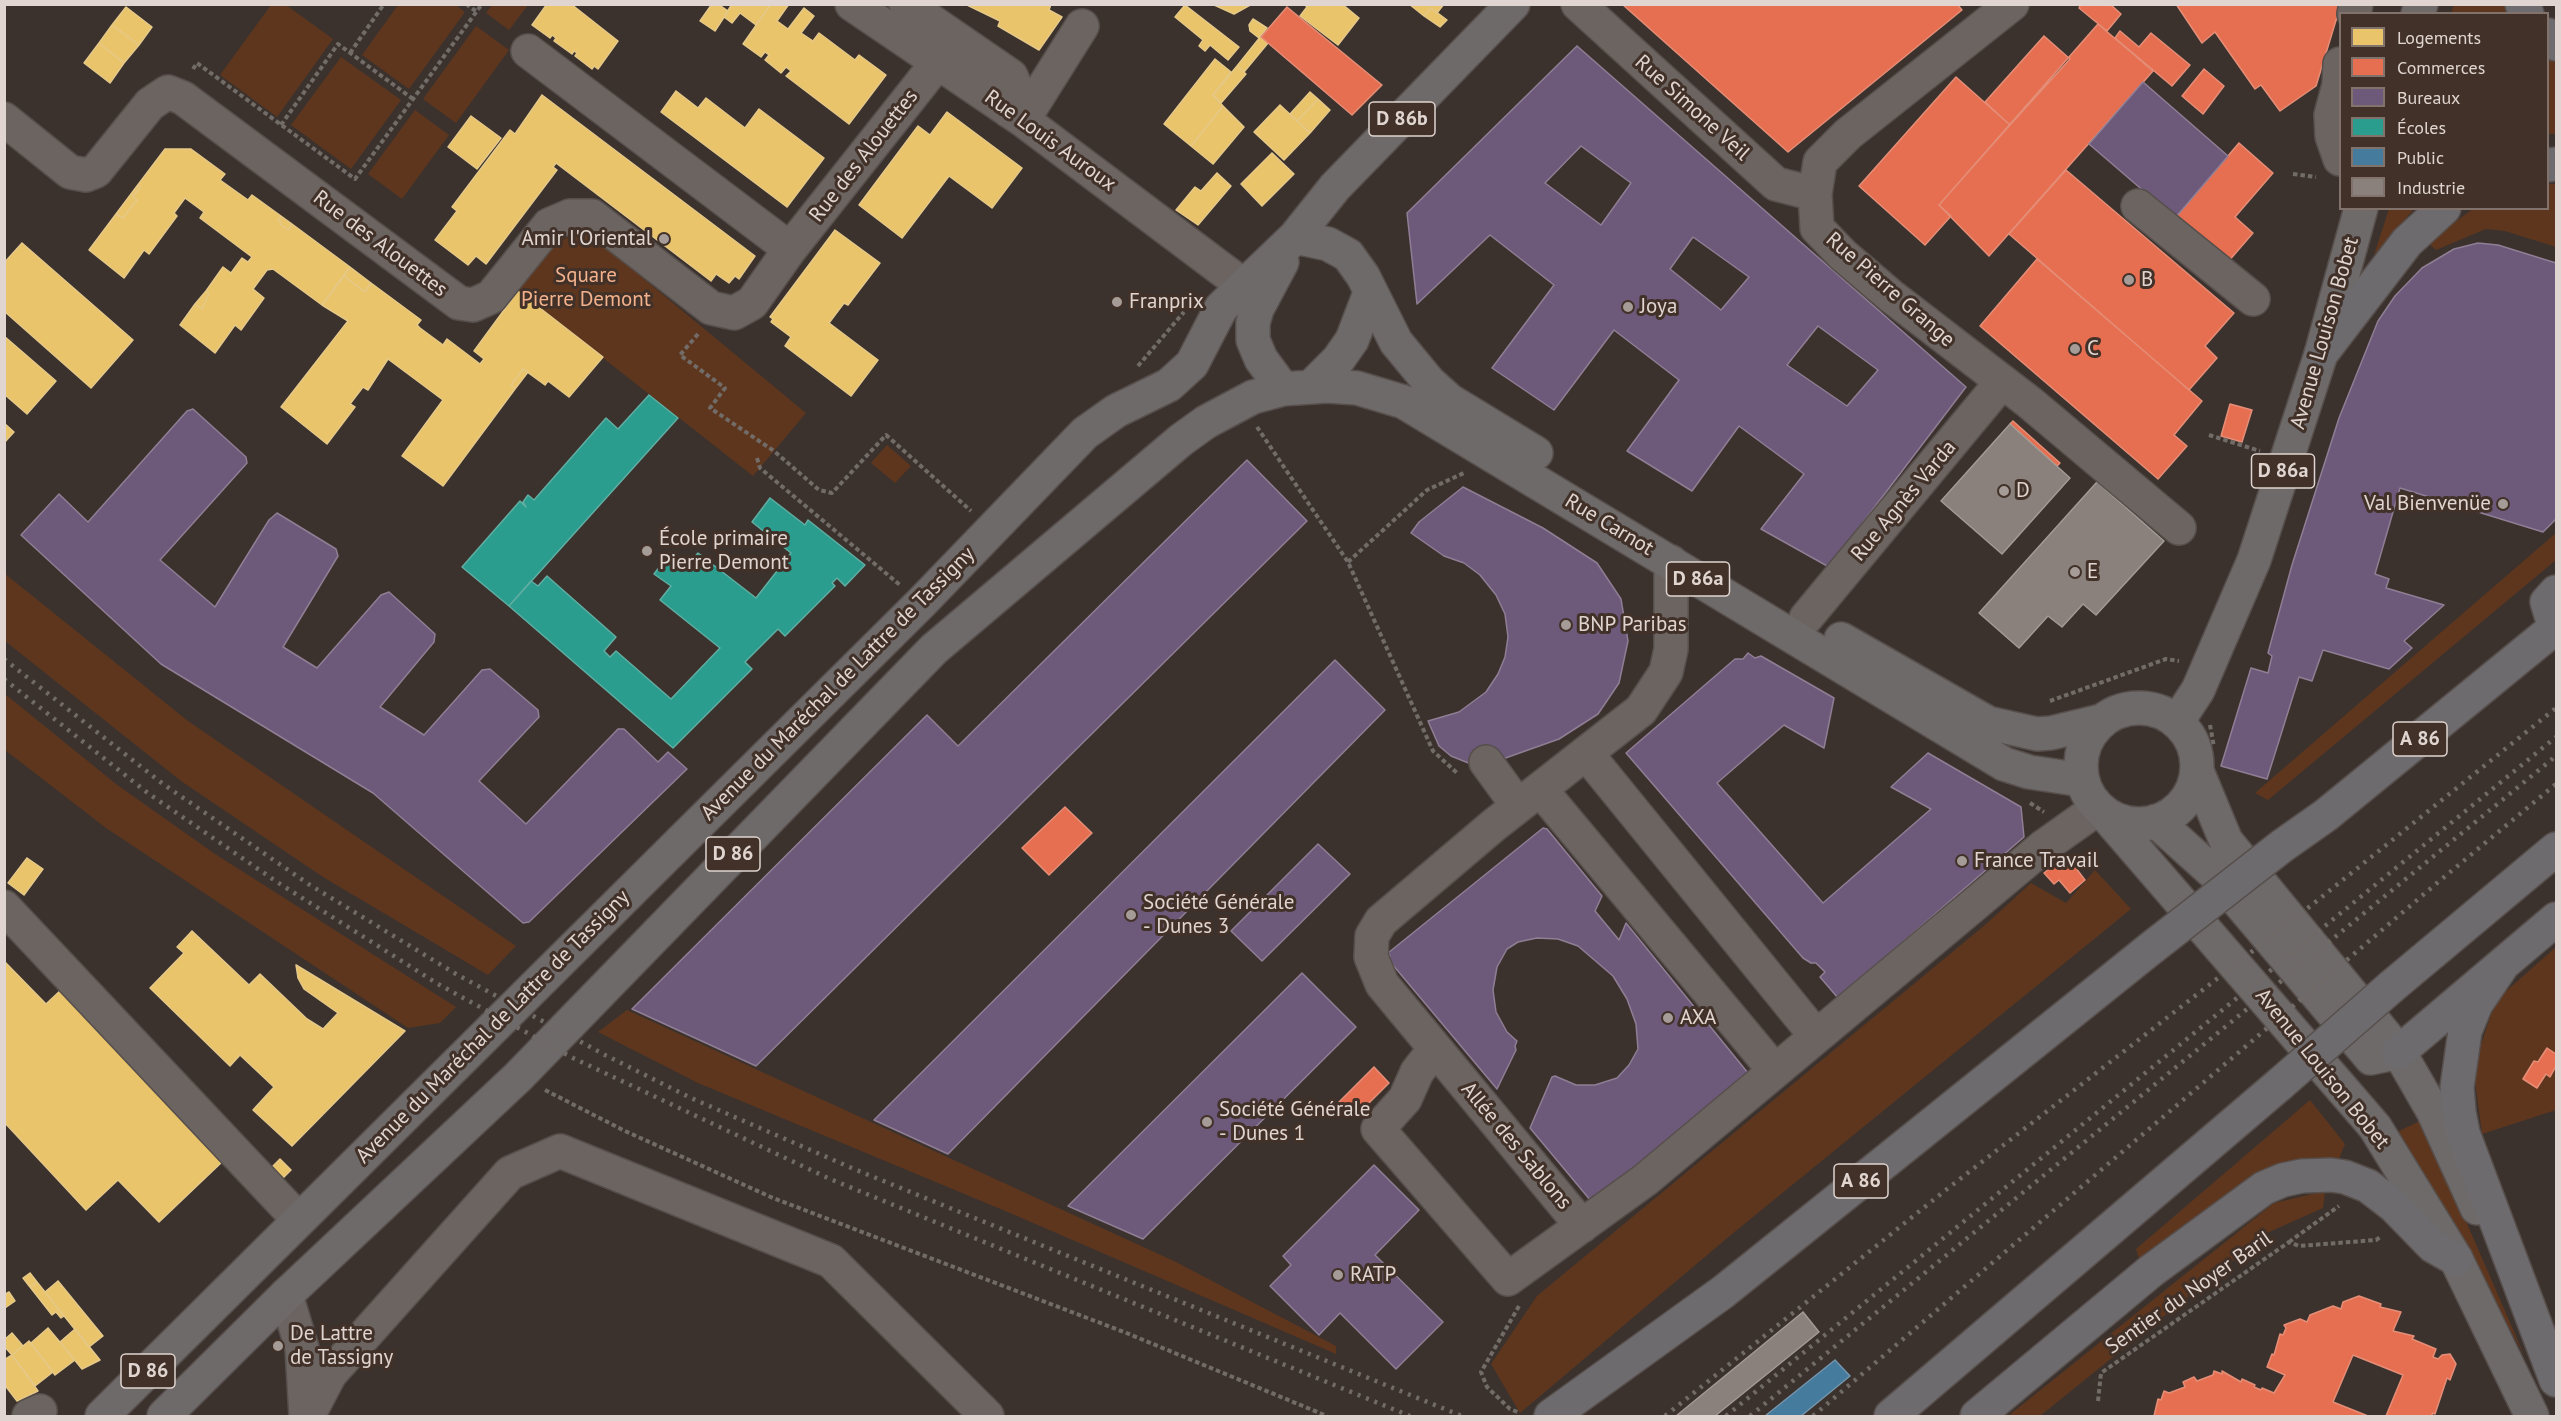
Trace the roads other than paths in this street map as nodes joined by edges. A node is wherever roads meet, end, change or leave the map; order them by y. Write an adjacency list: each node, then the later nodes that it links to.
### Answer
1 (1513, 4): 19 (main road, Avenue du Maréchal de Lattre de Tassigny / D 86b)
2 (1578, 4): 15 (street, Rue Simone Veil)
3 (857, 6): 5 (street, Rue Louis Auroux)
4 (1996, 9): 15 (street, Rue Pierre Grange)
5 (897, 12): 8 (street, Rue Louis Auroux); 11 (street)
6 (1082, 26): 11 (street)
7 (528, 51): 20 (street)
8 (938, 62): 11 (street, Rue Louis Auroux); 20 (street, Rue des Alouettes)
9 (2339, 64): 13 (street)
10 (2339, 85): 14 (street)
11 (1016, 116): 21 (street, Rue Louis Auroux)
12 (4, 119): 20 (street, Rue des Alouettes)
13 (2310, 132)
14 (2333, 168)
15 (1815, 194): 25 (street, Rue Pierre Grange)
16 (2139, 206): 23 (street)
17 (2360, 210): 24 (main road, Avenue Louison Bobet / D 86a)
18 (2442, 210): 24 (highway)
19 (1295, 237): 21 (main road, Avenue du Maréchal de Lattre de Tassigny / D 86b); 22 (main road); 26 (main road)
20 (790, 249)
21 (1244, 286): 49 (main road, Avenue du Maréchal de Lattre de Tassigny / D 86)
22 (1370, 293): 26 (main road); 30 (main road, Rue Carnot / D 86a)
23 (2253, 299)
24 (2321, 354): 33 (main road, Avenue Louison Bobet / D 86a)
25 (2001, 383): 27 (street, Rue Pierre Grange); 30 (street, Rue Agnès Varda)
26 (1297, 387): 28 (main road, Rue Carnot / D 86a); 52 (main road, Avenue du Maréchal de Lattre de Tassigny / D 86)
27 (2179, 528)
28 (1671, 562): 34 (street, Allée des Sablons); 37 (main road, Rue Carnot / D 86a)
29 (2556, 592): 31 (highway)
30 (1806, 618): 32 (main road, Rue Carnot / D 86a)
31 (2556, 628): 55 (highway, A 86, bridge)
32 (2101, 721): 33 (main road); 37 (main road)
33 (2193, 722): 35 (main road)
34 (1586, 753): 38 (street, Allée des Sablons); 45 (street)
35 (2206, 762): 40 (main road); 47 (main road)
36 (1475, 771): 38 (street)
37 (2082, 780): 39 (main road)
38 (1529, 798): 46 (street, Allée des Sablons); 48 (street)
39 (2101, 810): 40 (main road); 45 (street, Allée des Sablons); 51 (main road, Avenue Louison Bobet)
40 (2156, 822): 47 (main road)
41 (2556, 849): 60 (highway, bridge)
42 (4, 907): 49 (street)
43 (2556, 919): 44 (highway)
44 (2501, 967): 47 (highway); 53 (highway)
45 (1816, 1036): 48 (street, Allée des Sablons)
46 (1435, 1049): 50 (street, Allée des Sablons); 50 (street)
47 (2399, 1052): 54 (main road)
48 (1775, 1071): 50 (street, Allée des Sablons)
49 (299, 1220): 56 (main road, Avenue du Maréchal de Lattre de Tassigny / D 86)
50 (1582, 1226)
51 (2456, 1259): 61 (highway); 62 (main road, Avenue Louison Bobet)
52 (286, 1295): 57 (main road, Avenue du Maréchal de Lattre de Tassigny / D 86); 58 (street)
53 (2556, 1380)
54 (2556, 1387)
55 (1546, 1412)
56 (102, 1416)
57 (164, 1416)
58 (307, 1416): 59 (street)
59 (987, 1416)
60 (1891, 1416)
61 (1977, 1416)
62 (2532, 1416)

